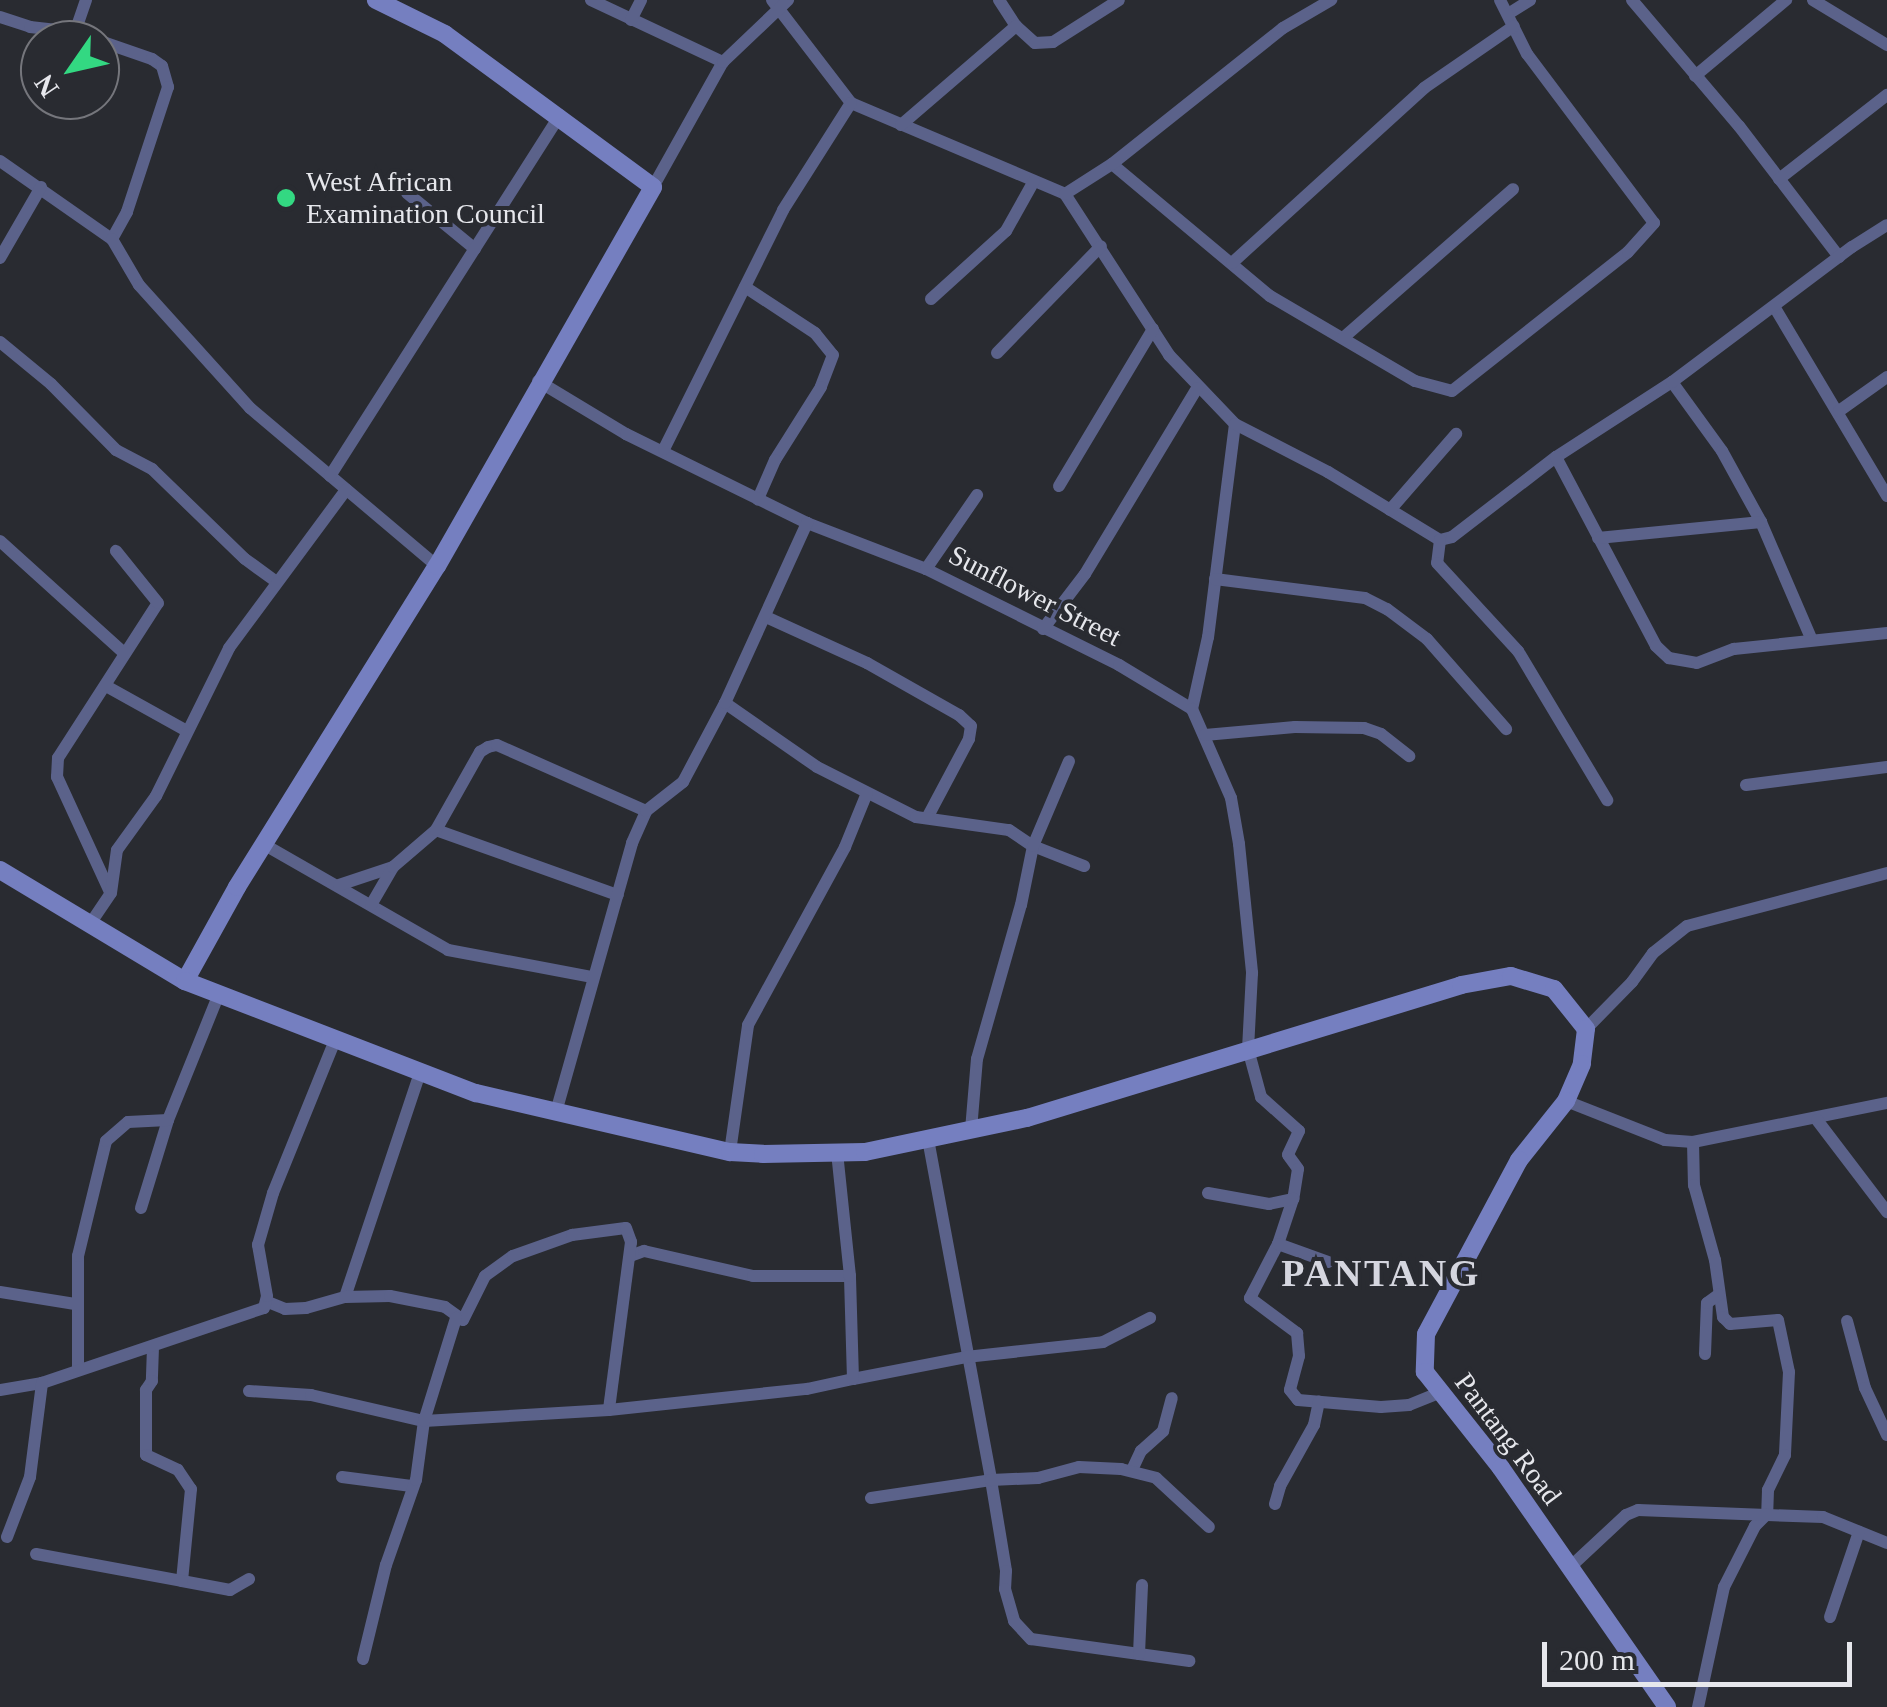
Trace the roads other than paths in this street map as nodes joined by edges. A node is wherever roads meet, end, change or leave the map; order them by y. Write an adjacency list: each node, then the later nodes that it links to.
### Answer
1 (376, 0): 22 (street)
2 (591, 0): 13 (street)
3 (640, 0): 13 (street)
4 (999, 0): 15 (street)
5 (1120, 0): 15 (street)
6 (1330, 0): 25 (street)
7 (1500, 0): 14 (street)
8 (1530, 0): 14 (street)
9 (1632, 0): 19 (street)
10 (1786, 0): 19 (street)
11 (1813, 0): 16 (street)
12 (778, 3): 18 (street); 21 (street)
13 (632, 20): 18 (street)
14 (1511, 20): 39 (street); 44 (street)
15 (1016, 26): 23 (street)
16 (1887, 44)
17 (120, 48): 34 (street)
18 (724, 62): 29 (street)
19 (1695, 76): 26 (street)
20 (1887, 95): 26 (street)
21 (850, 103): 23 (street); 40 (street)
22 (560, 115): 29 (street); 36 (street)
23 (901, 125): 27 (street)
24 (0, 161): 28 (street)
25 (1112, 164): 32 (street); 39 (street)
26 (1779, 178): 37 (street)
27 (1034, 182): 32 (street); 41 (street)
28 (41, 188): 34 (street); 38 (street)
29 (652, 188): 48 (street)
30 (1512, 189): 44 (street)
31 (406, 193): 36 (street)
32 (1065, 194): 35 (street)
33 (1887, 225): 37 (street)
34 (112, 239): 56 (street)
35 (1101, 246): 43 (street); 46 (street)
36 (475, 249): 56 (street)
37 (1839, 257): 42 (street)
38 (0, 258)
39 (1232, 263): 44 (street)
40 (745, 287): 54 (street); 61 (street)
41 (931, 299)
42 (1775, 308): 49 (street); 51 (street)
43 (1153, 329): 50 (street); 57 (street)
44 (1343, 338)
45 (0, 342): 72 (street)
46 (997, 353)
47 (1887, 377): 51 (street)
48 (538, 381): 54 (street, Sunflower Street); 69 (street)
49 (1672, 382): 55 (street); 64 (street)
50 (1197, 388): 52 (street); 74 (street)
51 (1839, 411): 60 (street)
52 (1235, 424): 62 (street); 71 (street)
53 (1456, 434): 62 (street)
54 (664, 449): 61 (street, Sunflower Street)
55 (1556, 457): 65 (street); 66 (street)
56 (330, 476): 58 (street)
57 (1059, 486)
58 (346, 490): 69 (street); 72 (street)
59 (977, 495): 70 (street)
60 (1887, 496)
61 (758, 500): 63 (street, Sunflower Street)
62 (1390, 510): 66 (street)
63 (807, 522): 70 (street, Sunflower Street); 73 (street)
64 (1760, 522): 65 (street); 76 (street)
65 (1598, 538): 76 (street)
66 (1440, 540): 89 (street)
67 (0, 541): 77 (street)
68 (116, 551): 77 (street)
69 (437, 566): 93 (street)
70 (926, 570): 74 (street, Sunflower Street)
71 (1215, 579): 80 (street); 81 (street)
72 (275, 581): 82 (street)
73 (766, 617): 79 (street); 91 (street)
74 (1042, 628): 80 (street, Sunflower Street)
75 (1887, 633): 76 (street)
76 (1811, 638)
77 (124, 652): 78 (street)
78 (106, 686): 82 (street); 100 (street)
79 (725, 703): 88 (street); 90 (street)
80 (1192, 708): 83 (street)
81 (1506, 729)
82 (185, 730): 100 (street)
83 (1205, 735): 84 (street); 109 (street)
84 (1409, 756)
85 (1069, 761): 94 (street)
86 (1887, 767): 87 (street)
87 (1746, 785)
88 (867, 793): 91 (street); 119 (street)
89 (1607, 800)
90 (646, 811): 92 (street); 101 (street)
91 (927, 818): 94 (street)
92 (436, 830): 96 (street); 101 (street)
93 (265, 845): 99 (street); 105 (street)
94 (1033, 846): 95 (street); 116 (street)
95 (1084, 866)
96 (393, 867): 99 (street); 102 (street)
97 (0, 870): 103 (street)
98 (1887, 873): 107 (street)
99 (339, 885): 102 (street)
100 (111, 893): 103 (street)
101 (618, 895): 104 (street)
102 (370, 905): 104 (street)
103 (90, 924): 105 (street)
104 (592, 977): 113 (street)
105 (185, 981): 106 (street)
106 (218, 996): 108 (street); 114 (street)
107 (1586, 1029): 109 (street); 111 (street, Pantang Road)
108 (336, 1040): 110 (street); 132 (street)
109 (1248, 1049): 116 (street); 122 (street)
110 (420, 1072): 113 (street); 131 (street)
111 (1566, 1101): 118 (street); 145 (street, Pantang Road)
112 (1887, 1103): 115 (street)
113 (556, 1112): 119 (street)
114 (168, 1120): 123 (street); 133 (street)
115 (1817, 1120): 118 (street); 124 (street)
116 (971, 1130): 117 (street)
117 (928, 1139): 120 (street); 139 (street)
118 (1693, 1142): 130 (street)
119 (730, 1152): 120 (street)
120 (838, 1152): 128 (street)
121 (1208, 1193): 122 (street)
122 (1293, 1198): 125 (street)
123 (141, 1208)
124 (1887, 1212)
125 (1278, 1244): 127 (street); 147 (street)
126 (630, 1256): 128 (street); 134 (street); 148 (street)
127 (1328, 1262)
128 (850, 1276): 141 (street)
129 (0, 1292): 133 (street)
130 (1718, 1295): 138 (street); 157 (street)
131 (345, 1297): 132 (street); 134 (street)
132 (268, 1302): 137 (street)
133 (75, 1304): 140 (street)
134 (456, 1318): 149 (street)
135 (1150, 1318): 139 (street)
136 (1847, 1320): 150 (street)
137 (152, 1347): 140 (street); 165 (street)
138 (1704, 1354)
139 (966, 1357): 141 (street); 153 (street)
140 (78, 1368): 142 (street)
141 (853, 1379): 148 (street)
142 (42, 1383): 143 (street); 160 (street)
143 (0, 1390)
144 (250, 1390): 149 (street)
145 (1438, 1393): 147 (street); 163 (street, Pantang Road)
146 (1172, 1398): 151 (street)
147 (1318, 1402): 156 (street)
148 (609, 1410): 149 (street)
149 (424, 1422): 154 (street)
150 (1887, 1435)
151 (1132, 1470): 153 (street); 158 (street)
152 (342, 1477): 154 (street)
153 (991, 1480): 155 (street); 168 (street)
154 (411, 1486): 169 (street)
155 (871, 1498)
156 (1275, 1504)
157 (1767, 1514): 159 (street); 163 (street); 172 (street)
158 (1210, 1527)
159 (1859, 1532): 161 (street); 167 (street)
160 (6, 1537)
161 (1887, 1543)
162 (36, 1554): 165 (street)
163 (1568, 1569): 171 (street, Pantang Road)
164 (248, 1578): 165 (street)
165 (182, 1581)
166 (1142, 1585): 168 (street)
167 (1830, 1617)
168 (1139, 1654): 170 (street)
169 (363, 1659)
170 (1188, 1661)
171 (1667, 1707)
172 (1698, 1707)

